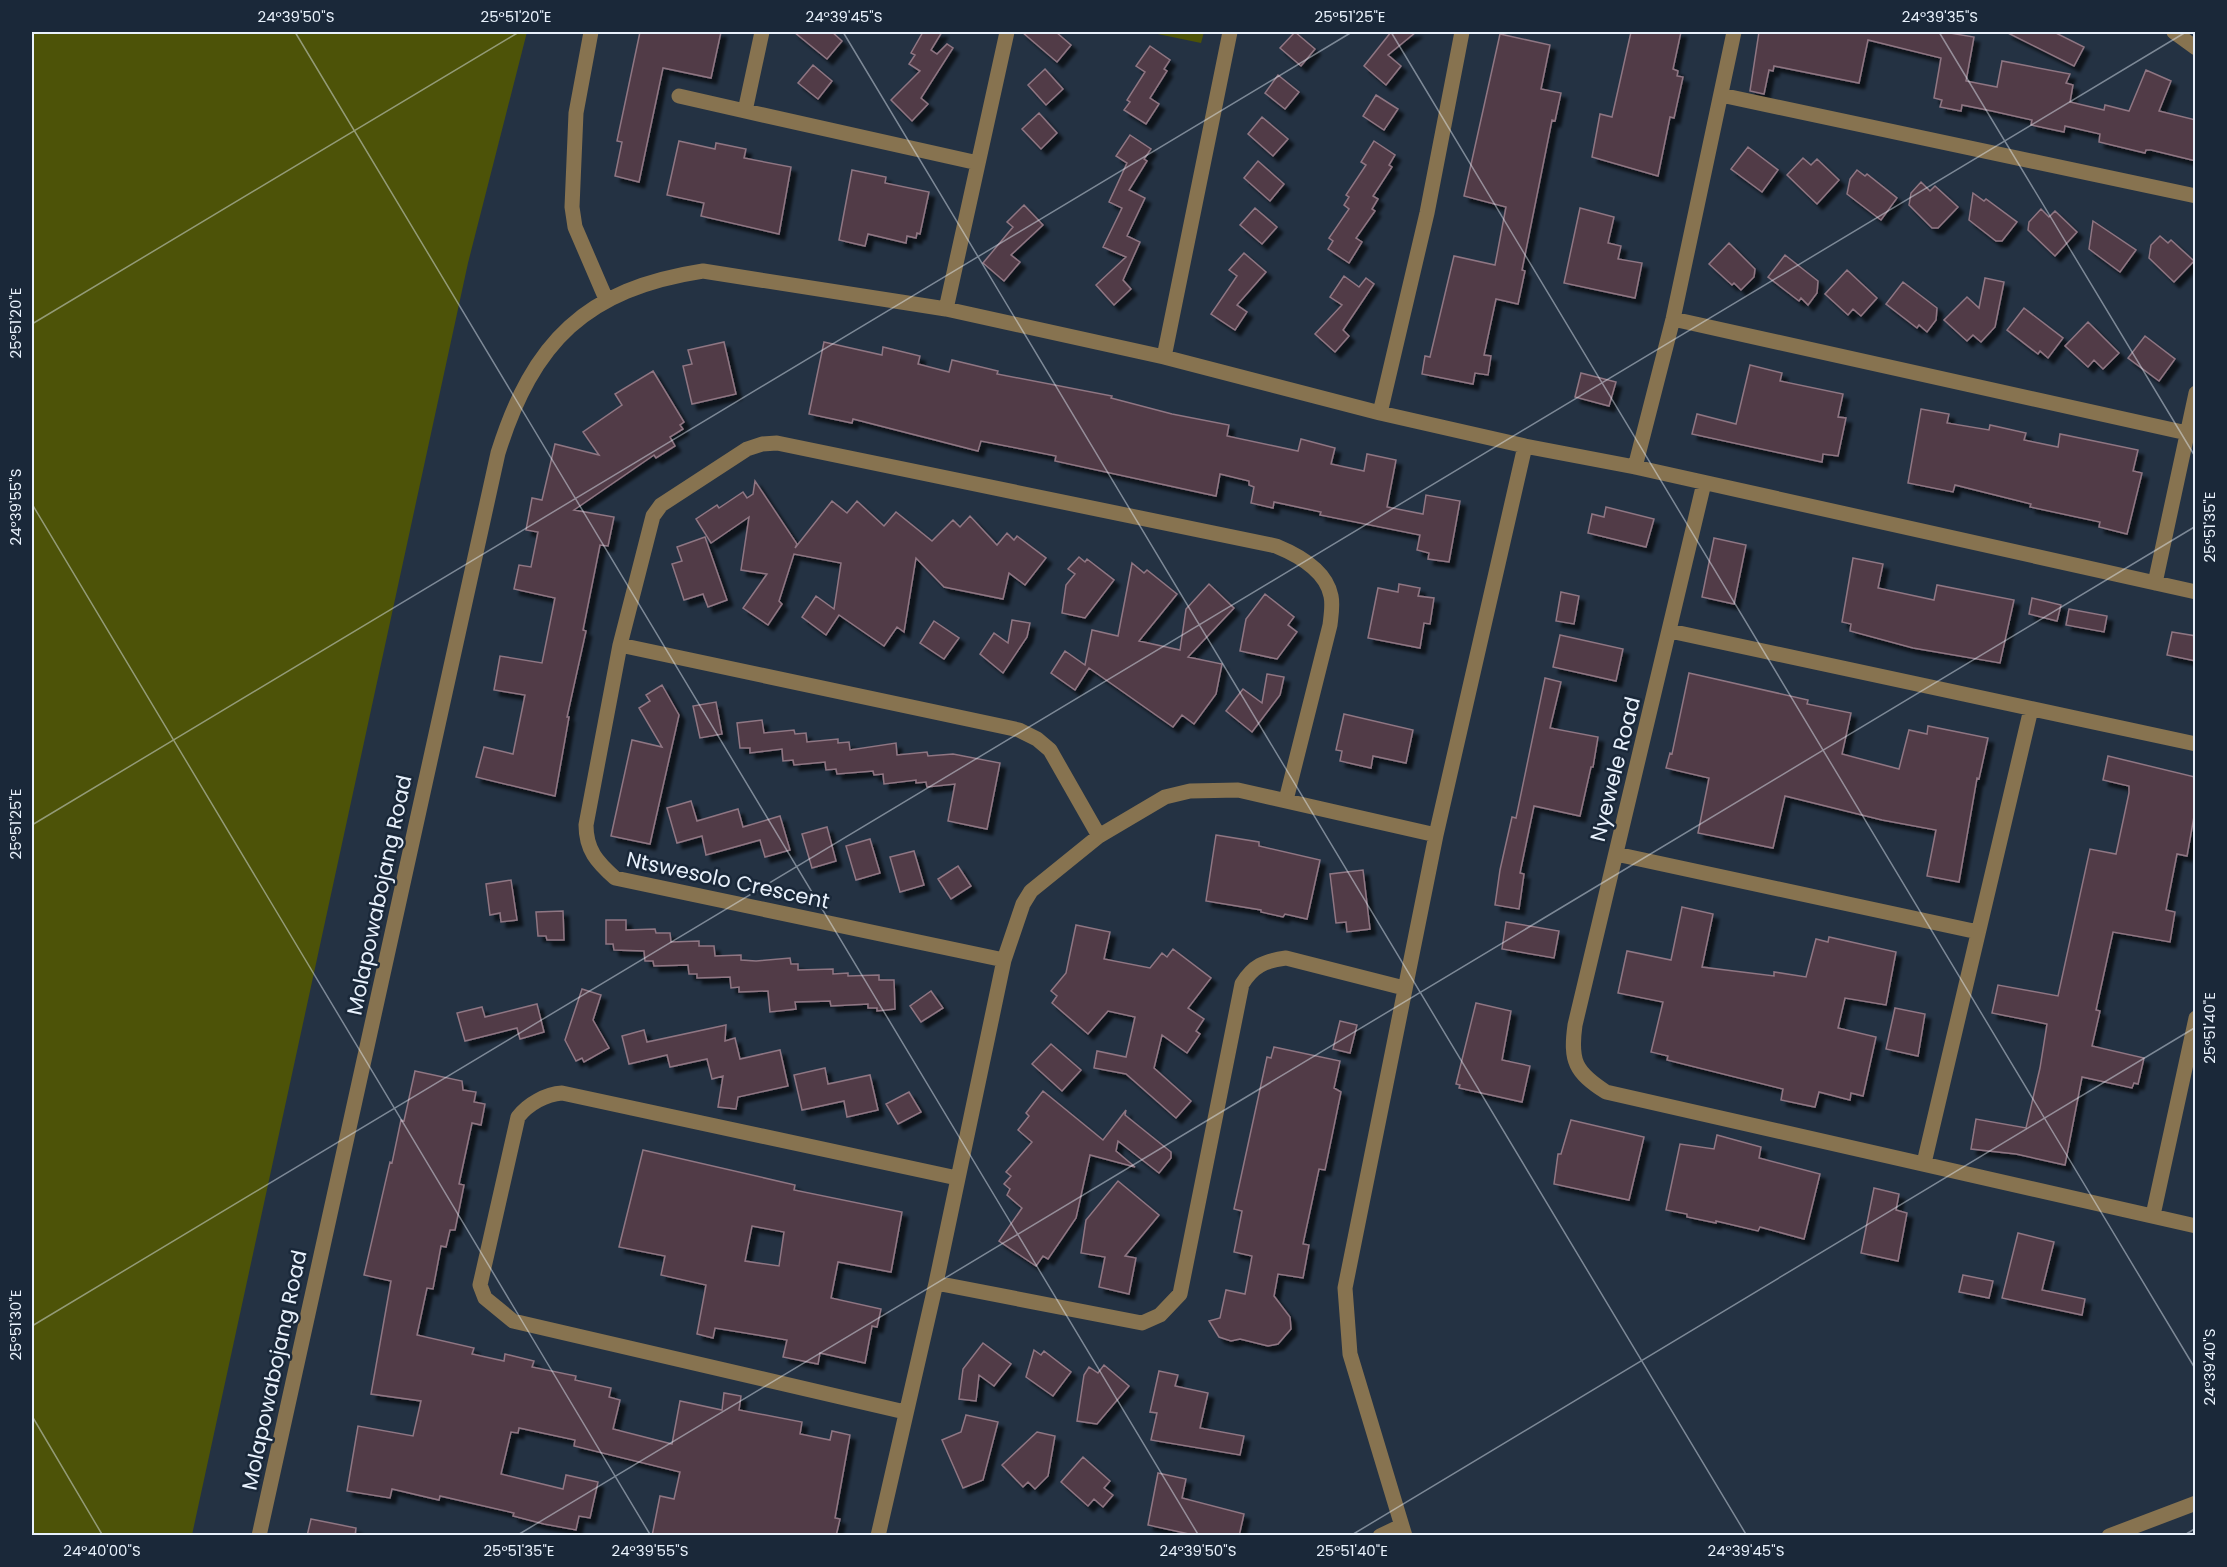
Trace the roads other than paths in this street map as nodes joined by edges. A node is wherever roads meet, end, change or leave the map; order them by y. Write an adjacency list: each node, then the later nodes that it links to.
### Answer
1 (591, 32): 14 (street)
2 (762, 32): 11 (street)
3 (1007, 32): 12 (street)
4 (1230, 32): 17 (street)
5 (1462, 32): 19 (street)
6 (1734, 32): 9 (street)
7 (2174, 32): 8 (street)
8 (2196, 48)
9 (1721, 95): 13 (street); 16 (street)
10 (679, 96): 11 (street)
11 (745, 111): 12 (street)
12 (978, 163): 15 (street)
13 (2196, 196)
14 (606, 299): 15 (street, Molapowabojang Road); 46 (street, Molapowabojang Road)
15 (946, 309): 17 (street, Molapowabojang Road)
16 (1673, 319): 20 (street); 22 (street)
17 (1164, 357): 19 (street, Molapowabojang Road)
18 (2196, 393): 20 (street)
19 (1380, 413): 21 (street, Molapowabojang Road)
20 (2187, 433): 24 (street)
21 (1525, 446): 22 (street, Molapowabojang Road); 31 (street)
22 (1635, 467): 23 (street, Molapowabojang Road)
23 (1704, 483): 24 (street, Molapowabojang Road); 26 (street, Nyewele Road)
24 (2155, 583): 25 (street, Molapowabojang Road)
25 (2196, 592)
26 (1670, 631): 28 (street); 33 (street, Nyewele Road)
27 (620, 645): 30 (street, Ntswesolo Crescent); 32 (street); 35 (street, Ntswesolo Crescent)
28 (2031, 709): 29 (street); 34 (street)
29 (2196, 744)
30 (1286, 800): 31 (street); 32 (street)
31 (1436, 834): 36 (street)
32 (1099, 836): 35 (street)
33 (1616, 854): 34 (street); 38 (street, Nyewele Road)
34 (1978, 932): 38 (street)
35 (1004, 960): 39 (street)
36 (1404, 988): 42 (street); 45 (street)
37 (2196, 1018): 40 (street)
38 (1924, 1163): 40 (street)
39 (957, 1178): 42 (street); 43 (street)
40 (2153, 1215): 41 (street)
41 (2196, 1226)
42 (936, 1283): 43 (street)
43 (905, 1412): 47 (street)
44 (2196, 1503): 49 (street)
45 (1403, 1531): 48 (street)
46 (259, 1536)
47 (878, 1536)
48 (1380, 1536)
49 (2109, 1536)

